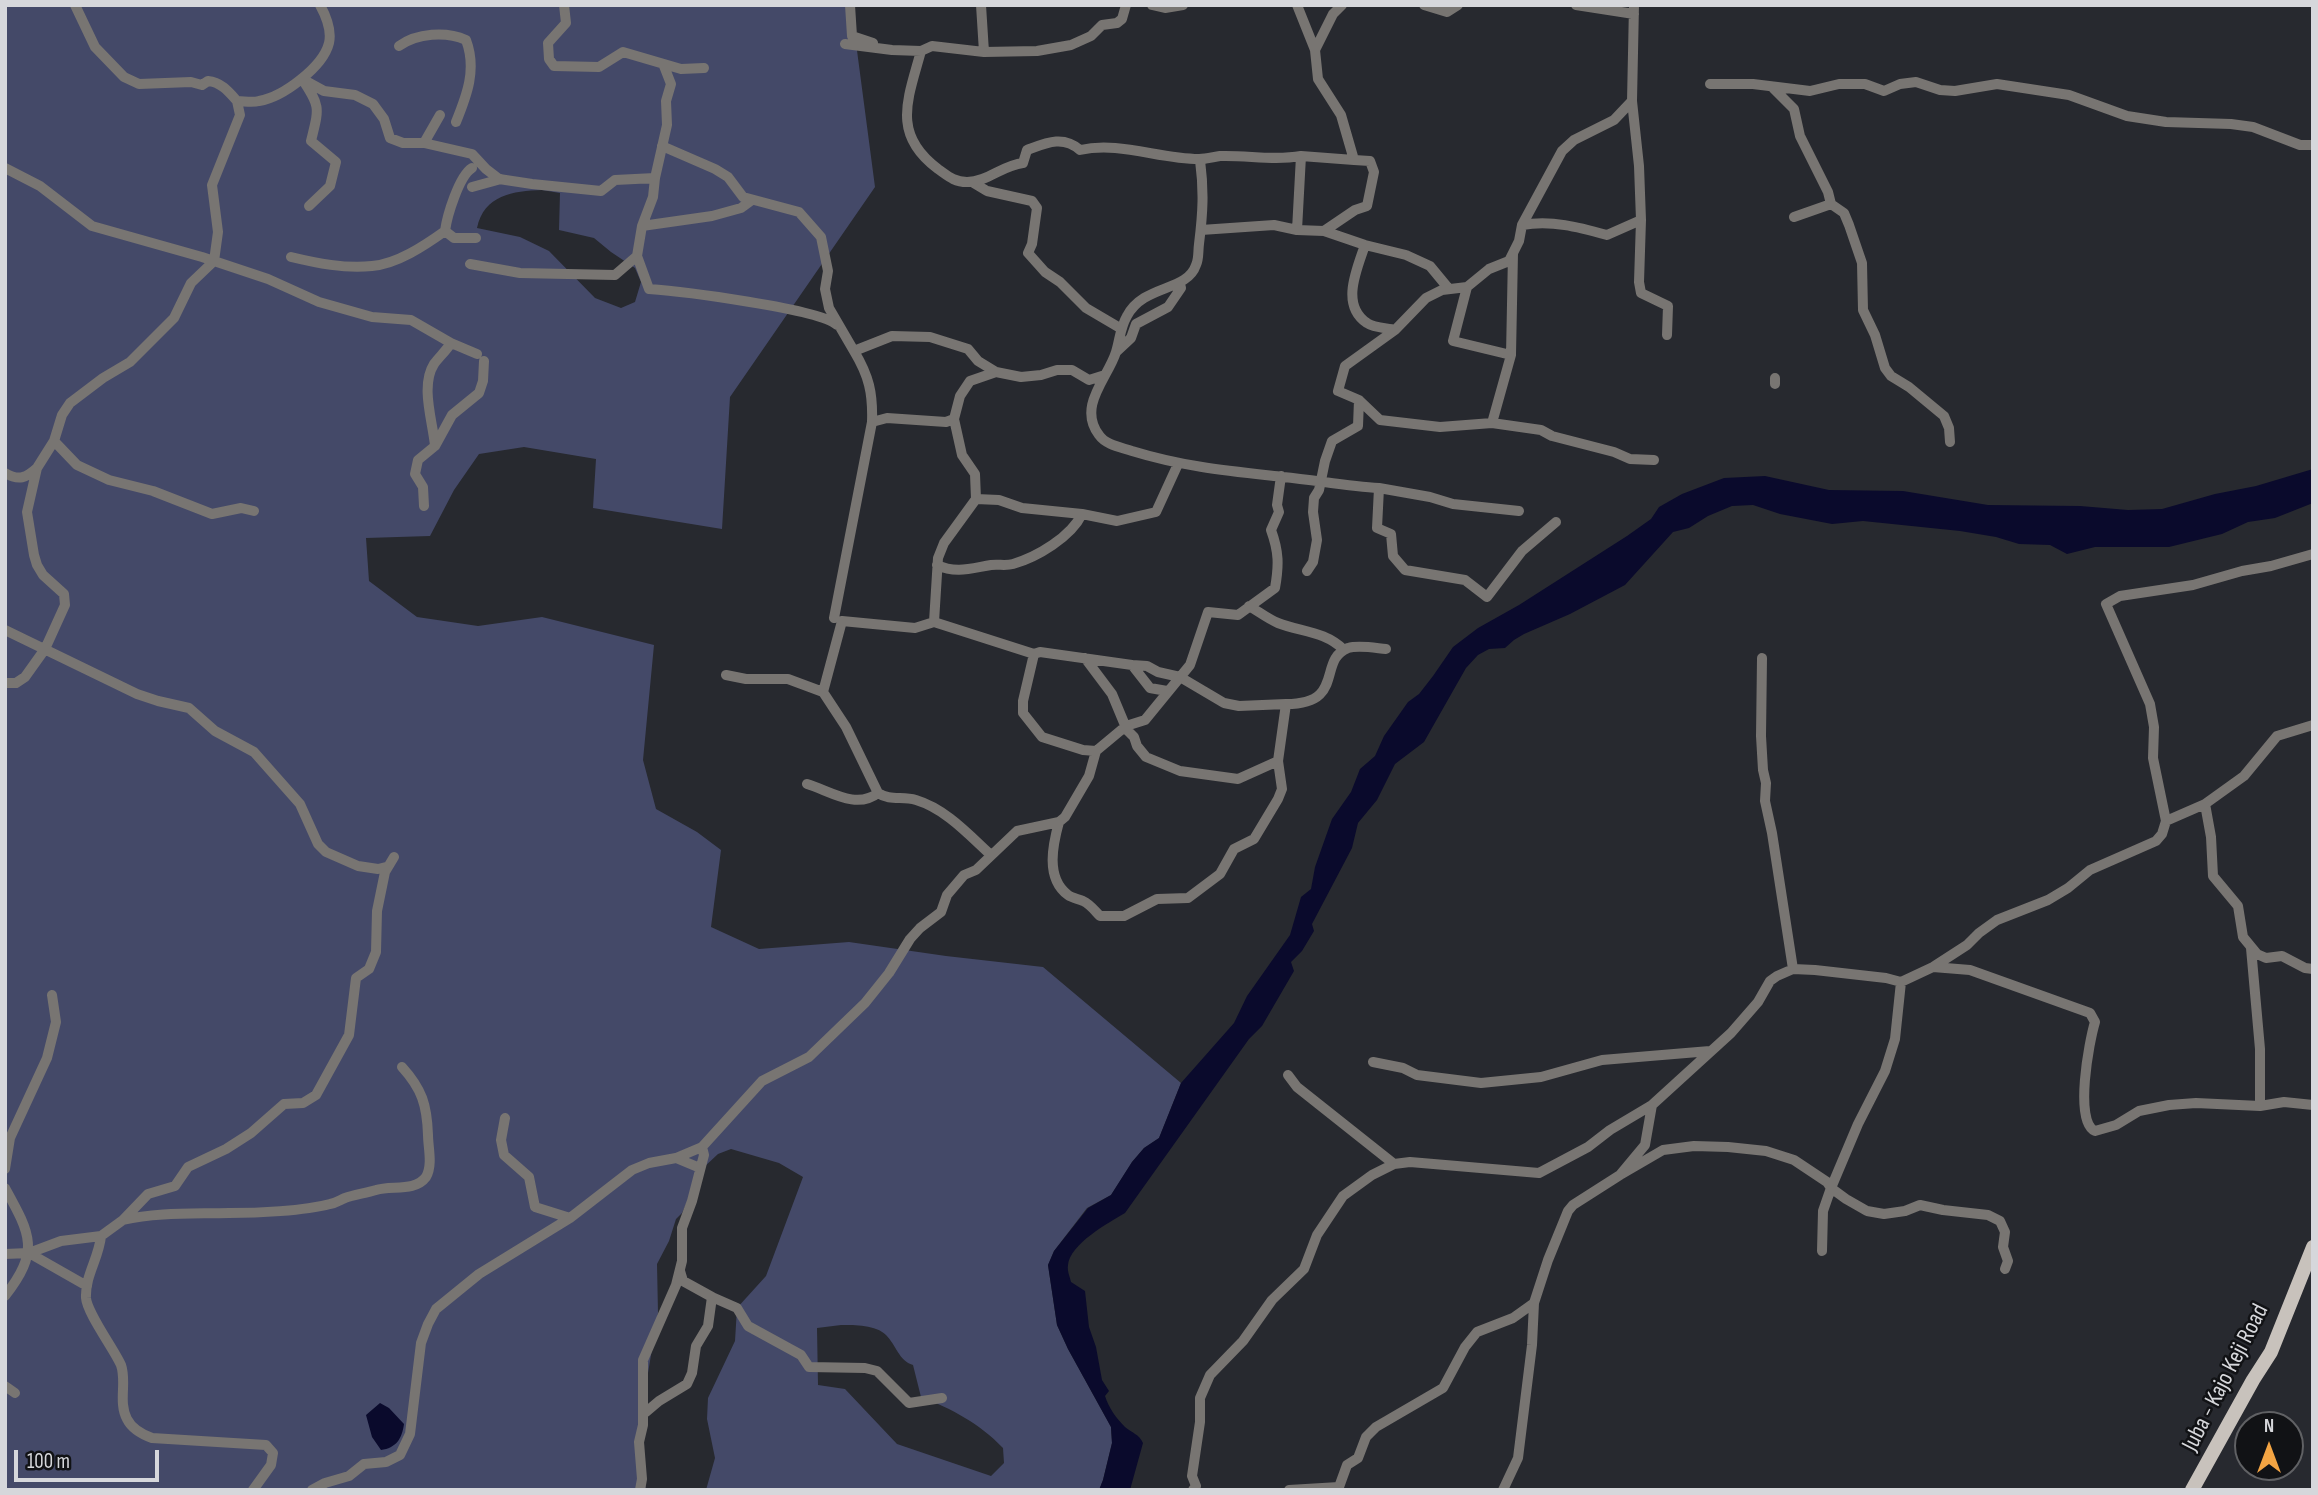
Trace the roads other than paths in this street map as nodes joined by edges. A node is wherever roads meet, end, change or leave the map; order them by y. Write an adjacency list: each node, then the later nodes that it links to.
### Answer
1 (75, 5): 26 (street)
2 (320, 5): 23 (street)
3 (564, 5): 22 (street)
4 (850, 5): 17 (street)
5 (981, 5): 20 (street)
6 (1126, 5): 20 (street)
7 (1152, 5): 8 (street)
8 (1183, 5)
9 (1297, 5): 18 (street)
10 (1342, 5): 18 (street)
11 (1424, 5): 12 (street)
12 (1458, 5)
13 (1576, 5): 14 (street)
14 (1634, 10): 27 (street)
15 (845, 44): 17 (street)
16 (399, 46): 29 (street)
17 (892, 50): 19 (street)
18 (1315, 50): 35 (street)
19 (921, 51): 20 (street); 40 (street)
20 (984, 52)
21 (664, 66): 32 (street)
22 (704, 68)
23 (302, 79): 26 (street); 30 (street); 44 (street)
24 (1710, 84): 25 (street)
25 (1773, 88): 31 (street); 43 (street)
26 (237, 101): 58 (street)
27 (1632, 101): 46 (street); 47 (street)
28 (440, 115): 30 (street)
29 (456, 122)
30 (424, 143): 39 (street)
31 (2313, 145)
32 (662, 146): 38 (street); 42 (street)
33 (1301, 156): 34 (street); 35 (street); 50 (street)
34 (1200, 160): 40 (street); 49 (street)
35 (1354, 160): 52 (street)
36 (5, 168): 58 (street)
37 (472, 168): 51 (street)
38 (655, 178): 39 (street); 48 (street)
39 (501, 179): 41 (street)
40 (972, 182): 63 (street)
41 (472, 187)
42 (752, 200): 48 (street); 65 (street)
43 (1831, 204): 45 (street); 78 (street)
44 (309, 206)
45 (1794, 217)
46 (1641, 220): 47 (street); 66 (street)
47 (1522, 225): 55 (street)
48 (642, 226): 56 (street)
49 (1201, 230): 50 (street); 60 (street)
50 (1297, 230): 52 (street)
51 (445, 231): 53 (street); 57 (street)
52 (1324, 231): 54 (street)
53 (476, 238)
54 (1365, 245): 62 (street); 64 (street)
55 (1513, 252): 61 (street); 70 (street)
56 (637, 256): 59 (street); 65 (street)
57 (291, 257)
58 (214, 261): 67 (street); 77 (street)
59 (470, 264)
60 (1180, 284): 63 (street); 69 (street)
61 (1467, 287): 62 (street); 70 (street)
62 (1450, 289): 64 (street)
63 (1120, 328): 69 (street)
64 (1395, 330): 73 (street)
65 (846, 335): 68 (street)
66 (1667, 335)
67 (451, 343): 79 (street); 79 (street)
68 (854, 351): 71 (street); 75 (street)
69 (1116, 352): 72 (street)
70 (1511, 355): 76 (street)
71 (996, 372): 72 (street); 74 (street)
72 (1105, 374): 81 (street)
73 (1359, 400): 76 (street); 85 (street)
74 (954, 418): 75 (street); 87 (street)
75 (872, 422): 97 (street)
76 (1492, 423): 80 (street)
77 (54, 441): 82 (street); 89 (street)
78 (1950, 442)
79 (435, 446): 88 (street)
80 (1654, 460)
81 (1178, 464): 84 (street); 91 (street)
82 (37, 468): 83 (street); 100 (street)
83 (5, 473)
84 (1281, 477): 85 (street); 96 (street)
85 (1321, 481): 86 (street); 95 (street)
86 (1378, 488): 90 (street); 92 (street)
87 (976, 499): 91 (street); 94 (street)
88 (424, 506)
89 (254, 511)
90 (1519, 511)
91 (1082, 514): 94 (street)
92 (1556, 522)
93 (2313, 554): 120 (street)
94 (937, 565): 98 (street)
95 (1307, 571)
96 (1249, 606): 102 (street); 108 (street)
97 (834, 618)
98 (934, 622): 103 (street); 111 (street)
99 (5, 630): 100 (street)
100 (45, 649): 109 (street); 124 (street)
101 (1386, 649): 102 (street)
102 (1344, 650): 112 (street)
103 (1034, 654): 104 (street); 115 (street)
104 (1084, 658): 106 (street); 114 (street)
105 (1762, 658): 127 (street)
106 (1132, 665): 108 (street); 110 (street)
107 (726, 675): 111 (street)
108 (1180, 677): 110 (street); 112 (street)
109 (5, 683)
110 (1167, 691): 114 (street)
111 (823, 692): 118 (street)
112 (1286, 704): 116 (street)
113 (2313, 725): 119 (street)
114 (1126, 726): 115 (street); 116 (street)
115 (1096, 751): 121 (street)
116 (1278, 761): 121 (street)
117 (807, 784): 118 (street)
118 (878, 793): 122 (street)
119 (2205, 804): 120 (street); 125 (street)
120 (2166, 821): 126 (street)
121 (1059, 822): 122 (street)
122 (991, 856): 139 (street)
123 (394, 857): 124 (street)
124 (386, 867): 148 (street)
125 (2251, 948): 128 (street); 137 (street)
126 (1933, 967): 129 (street); 137 (street)
127 (1793, 969): 129 (street); 131 (street)
128 (2313, 969)
129 (1901, 982): 146 (street)
130 (52, 995): 143 (street)
131 (1710, 1051): 132 (street); 135 (street)
132 (1373, 1062)
133 (402, 1067): 148 (street)
134 (1288, 1075): 141 (street)
135 (1652, 1105): 141 (street); 144 (street)
136 (2313, 1105): 137 (street)
137 (2260, 1106)
138 (505, 1118): 147 (street)
139 (702, 1147): 140 (street); 142 (street)
140 (676, 1158): 142 (street); 147 (street)
141 (1394, 1164): 162 (street)
142 (700, 1168): 155 (street)
143 (5, 1169)
144 (1620, 1175): 146 (street); 159 (street)
145 (5, 1188): 152 (street)
146 (1831, 1188): 151 (street); 154 (street)
147 (570, 1218): 164 (street)
148 (123, 1220): 149 (street)
149 (101, 1236): 152 (street); 156 (street)
150 (2313, 1247): 168 (main road, Juba - Kajo Keji Road)
151 (1822, 1251)
152 (29, 1253): 153 (street); 156 (street); 157 (street)
153 (5, 1254)
154 (2005, 1269)
155 (680, 1271): 158 (street); 165 (street)
156 (86, 1286): 163 (street)
157 (5, 1296)
158 (712, 1297): 160 (street); 161 (street)
159 (1534, 1303): 166 (street); 167 (street)
160 (942, 1398)
161 (646, 1412)
162 (1195, 1488)
163 (253, 1490)
164 (312, 1490)
165 (640, 1490)
166 (1289, 1490)
167 (1503, 1490)
168 (2192, 1490)

